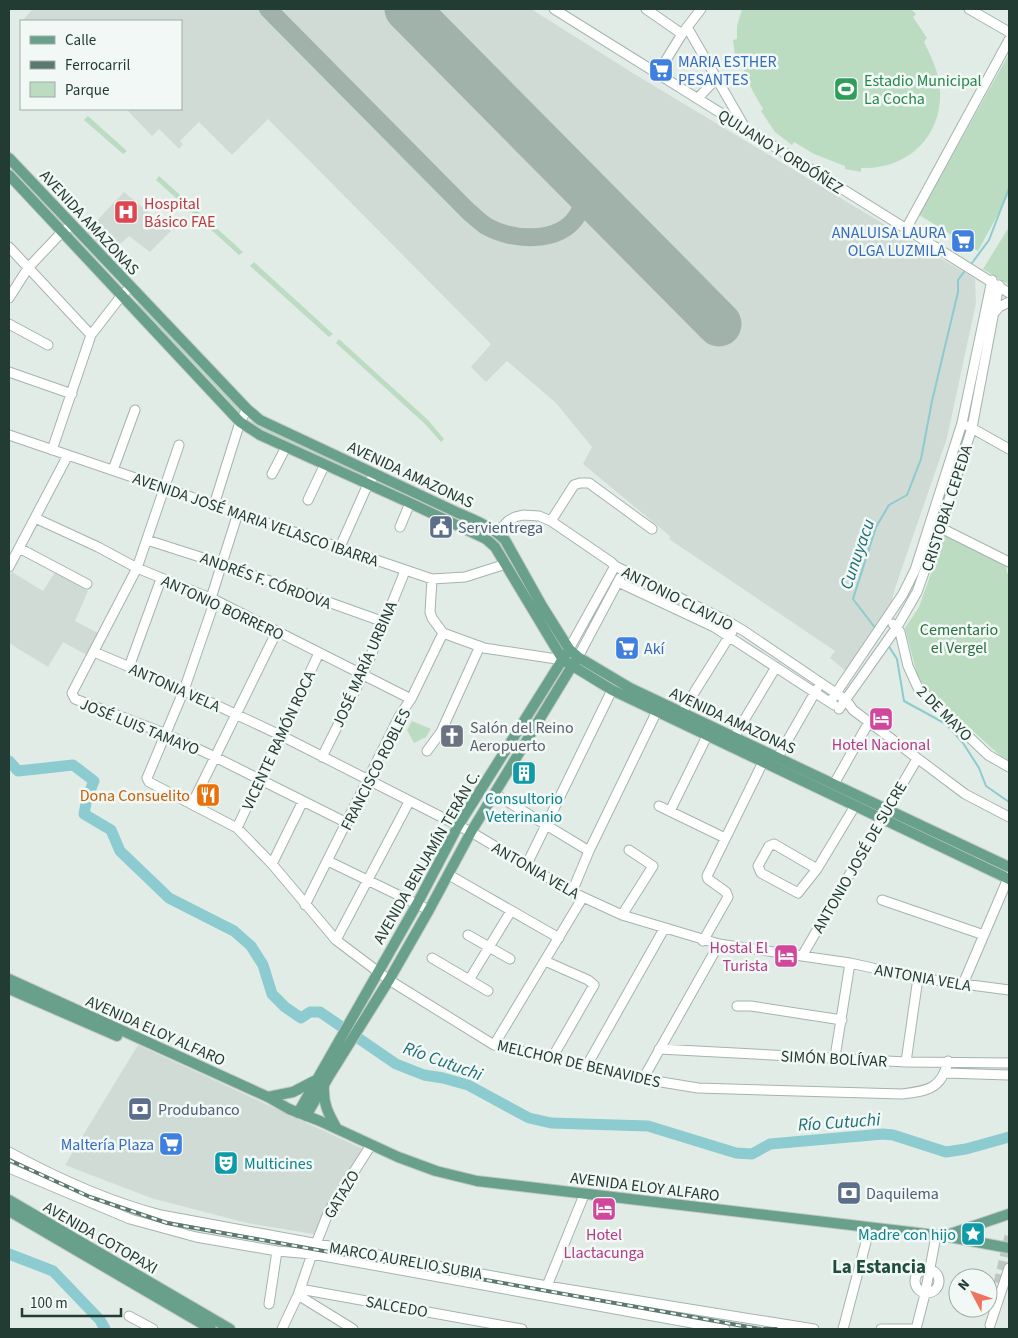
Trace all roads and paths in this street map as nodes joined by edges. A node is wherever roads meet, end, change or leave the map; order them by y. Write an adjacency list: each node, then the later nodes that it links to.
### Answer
1 (554, 9): 8 (street, QUIJANO Y ORDÓÑEZ)
2 (646, 9): 5 (street)
3 (701, 9): 5 (street)
4 (969, 9): 6 (street)
5 (684, 31): 8 (street); 9 (street)
6 (1009, 32)
7 (1009, 40): 15 (street)
8 (658, 74): 10 (street, QUIJANO Y ORDÓÑEZ)
9 (717, 78): 10 (street); 11 (street)
10 (698, 98): 11 (street, QUIJANO Y ORDÓÑEZ)
11 (745, 128): 15 (street, QUIJANO Y ORDÓÑEZ)
12 (9, 158): 14 (main road, AVENIDA AMAZONAS)
13 (9, 175): 16 (main road, AVENIDA AMAZONAS)
14 (73, 225): 16 (street); 20 (main road, AVENIDA AMAZONAS)
15 (906, 230): 19 (street, QUIJANO Y ORDÓÑEZ)
16 (62, 232): 18 (street); 22 (main road, AVENIDA AMAZONAS)
17 (9, 248): 18 (street)
18 (28, 268): 23 (street); 27 (street)
19 (995, 283): 21 (street, QUIJANO Y ORDÓÑEZ); 25 (street, CRISTOBAL CEPEDA); 34 (street, CRISTOBAL CEPEDA)
20 (131, 287): 22 (street); 31 (main road, AVENIDA AMAZONAS)
21 (1009, 292)
22 (122, 295): 27 (street); 33 (main road, AVENIDA AMAZONAS)
23 (9, 298)
24 (1009, 302): 25 (street)
25 (994, 313): 35 (street, CRISTOBAL CEPEDA)
26 (9, 324): 28 (street)
27 (91, 335): 30 (street)
28 (48, 345)
29 (9, 372): 30 (street)
30 (72, 394): 40 (street)
31 (247, 409): 33 (street); 45 (main road, AVENIDA AMAZONAS)
32 (135, 410): 43 (street)
33 (240, 422): 38 (main road, AVENIDA AMAZONAS); 50 (street)
34 (962, 423): 35 (street); 54 (street, CRISTOBAL CEPEDA)
35 (972, 428): 39 (street); 56 (street, CRISTOBAL CEPEDA)
36 (9, 435): 40 (street, AVENIDA JOSÉ MARIA VELASCO IBARRA)
37 (179, 445): 47 (street, JOSÉ LUIS TAMAYO)
38 (286, 447): 42 (main road, AVENIDA AMAZONAS); 44 (street)
39 (1009, 449)
40 (52, 450): 41 (street, AVENIDA JOSÉ MARIA VELASCO IBARRA)
41 (68, 455): 43 (street, AVENIDA JOSÉ MARIA VELASCO IBARRA); 52 (street)
42 (325, 464): 46 (main road, AVENIDA AMAZONAS); 48 (street)
43 (113, 470): 47 (street, AVENIDA JOSÉ MARIA VELASCO IBARRA)
44 (272, 474)
45 (375, 474): 46 (street); 58 (main road, AVENIDA AMAZONAS)
46 (368, 484): 49 (main road, AVENIDA AMAZONAS); 60 (street)
47 (165, 489): 50 (street, AVENIDA JOSÉ MARIA VELASCO IBARRA); 59 (street, JOSÉ LUIS TAMAYO)
48 (308, 500)
49 (410, 503): 55 (street); 64 (main road, AVENIDA AMAZONAS)
50 (214, 505): 51 (street, AVENIDA JOSÉ MARIA VELASCO IBARRA)
51 (238, 513): 60 (street, AVENIDA JOSÉ MARIA VELASCO IBARRA); 63 (street)
52 (35, 518): 61 (street); 67 (street, ANTONIO BORRERO)
53 (551, 521): 57 (street); 58 (street, ANTONIO CLAVIJO); 65 (street, ANTONIO CLAVIJO)
54 (931, 523): 56 (street); 76 (street, CRISTOBAL CEPEDA)
55 (400, 527)
56 (940, 528): 62 (street); 78 (street, CRISTOBAL CEPEDA)
57 (652, 529)
58 (498, 532): 83 (main road, AVENIDA AMAZONAS)
59 (147, 540): 63 (street, ANDRÉS F. CÓRDOVA); 67 (street, JOSÉ LUIS TAMAYO)
60 (340, 547): 68 (street, AVENIDA JOSÉ MARIA VELASCO IBARRA)
61 (19, 548): 66 (street); 73 (street)
62 (1009, 562)
63 (222, 564): 74 (street); 75 (street, ANDRÉS F. CÓRDOVA)
64 (506, 564): 71 (street, AVENIDA JOSÉ MARIA VELASCO IBARRA); 86 (main road, AVENIDA AMAZONAS)
65 (615, 566): 69 (street, ANTONIO CLAVIJO); 83 (street, AVENIDA BENJAMÍN TERÁN C.)
66 (9, 567)
67 (137, 568): 70 (street, ANTONIO BORRERO); 84 (street, JOSÉ LUIS TAMAYO)
68 (405, 571): 71 (street, AVENIDA JOSÉ MARIA VELASCO IBARRA); 75 (street, JOSÉ MARÍA URBINA)
69 (624, 571): 72 (street, AVENIDA BENJAMÍN TERÁN C.); 77 (street, ANTONIO CLAVIJO)
70 (162, 579): 74 (street, ANTONIO BORRERO); 88 (street)
71 (432, 579): 80 (street)
72 (618, 582): 81 (street, ANTONIO CLAVIJO); 87 (street, AVENIDA BENJAMÍN TERÁN C.)
73 (88, 584)
74 (213, 599): 79 (street, ANTONIO BORRERO); 92 (street)
75 (384, 622): 90 (street, JOSÉ MARÍA URBINA)
76 (885, 623): 78 (street); 95 (street, CRISTOBAL CEPEDA)
77 (736, 627): 81 (street); 91 (street, ANTONIO CLAVIJO)
78 (897, 627): 97 (street, CRISTOBAL CEPEDA); 115 (street, 2 DE MAYO)
79 (277, 630): 85 (street, ANTONIO BORRERO); 103 (street)
80 (443, 633): 82 (street); 96 (street, FRANCISCO ROBLES)
81 (729, 636): 89 (street, ANTONIO CLAVIJO); 102 (street)
82 (480, 646): 86 (street); 109 (street)
83 (569, 648): 86 (main road, AVENIDA BENJAMÍN TERÁN C.); 87 (main road, AVENIDA AMAZONAS)
84 (94, 652): 88 (street, ANTONIA VELA); 105 (street, JOSÉ LUIS TAMAYO)
85 (319, 653): 90 (street, ANTONIO BORRERO); 106 (street, VICENTE RAMÓN ROCA)
86 (563, 660): 87 (main road); 129 (main road, AVENIDA BENJAMÍN TERÁN C.)
87 (575, 662): 93 (main road, AVENIDA AMAZONAS); 102 (main road, AVENIDA AMAZONAS); 119 (main road, AVENIDA BENJAMÍN TERÁN C.)
88 (129, 667): 92 (street, ANTONIA VELA)
89 (776, 667): 94 (street, ANTONIO CLAVIJO); 108 (street)
90 (363, 675): 96 (street, ANTONIO BORRERO); 111 (street, JOSÉ MARÍA URBINA)
91 (821, 682): 94 (street); 95 (street, ANTONIO CLAVIJO)
92 (184, 690): 103 (street, ANTONIA VELA); 105 (street)
93 (612, 690): 101 (main road, AVENIDA AMAZONAS); 130 (street)
94 (815, 692): 98 (street, ANTONIO CLAVIJO); 112 (street)
95 (836, 693): 97 (street, ANTONIO CLAVIJO); 98 (street, CRISTOBAL CEPEDA)
96 (411, 699): 117 (street, FRANCISCO ROBLES)
97 (846, 700): 99 (street, CRISTOBAL CEPEDA); 100 (street, ANTONIO CLAVIJO)
98 (830, 702): 99 (street, ANTONIO CLAVIJO)
99 (839, 709): 100 (street)
100 (853, 710): 104 (street, ANTONIO CLAVIJO)
101 (657, 712): 107 (main road, AVENIDA AMAZONAS); 135 (street)
102 (682, 712): 108 (main road, AVENIDA AMAZONAS)
103 (236, 714): 106 (street, ANTONIA VELA); 110 (street)
104 (869, 722): 113 (street, ANTONIO CLAVIJO); 118 (street)
105 (166, 734): 110 (street, JOSÉ LUIS TAMAYO); 122 (street, MELCHOR DE BENAVIDES)
106 (280, 735): 111 (street, ANTONIA VELA); 116 (street, VICENTE RAMÓN ROCA)
107 (707, 736): 114 (main road, AVENIDA AMAZONAS); 125 (street)
108 (734, 737): 112 (main road, AVENIDA AMAZONAS)
109 (427, 751)
110 (215, 757): 116 (street, JOSÉ LUIS TAMAYO); 122 (street)
111 (322, 757): 117 (street, ANTONIA VELA)
112 (778, 757): 118 (main road, AVENIDA AMAZONAS)
113 (917, 759): 126 (street, ANTONIO JOSÉ DE SUCRE); 127 (street, ANTONIO CLAVIJO)
114 (763, 762): 124 (main road, AVENIDA AMAZONAS); 133 (street)
115 (1009, 767)
116 (259, 779): 120 (street, JOSÉ LUIS TAMAYO); 131 (street, VICENTE RAMÓN ROCA)
117 (368, 780): 121 (street, ANTONIA VELA); 128 (street, FRANCISCO ROBLES)
118 (834, 784): 126 (main road, AVENIDA AMAZONAS)
119 (494, 794): 130 (street); 132 (main road, AVENIDA BENJAMÍN TERÁN C.)
120 (303, 801): 128 (street, JOSÉ LUIS TAMAYO); 137 (street)
121 (409, 802): 129 (street, ANTONIA VELA); 143 (street)
122 (192, 804): 131 (street, MELCHOR DE BENAVIDES)
123 (659, 806): 125 (street)
124 (855, 806): 126 (main road, AVENIDA AMAZONAS); 140 (street)
125 (670, 811): 133 (street)
126 (884, 814): 139 (main road, AVENIDA AMAZONAS); 142 (main road, AVENIDA AMAZONAS); 160 (street, ANTONIO JOSÉ DE SUCRE)
127 (1009, 817)
128 (346, 823): 136 (street, FRANCISCO ROBLES)
129 (458, 826): 132 (street, ANTONIA VELA); 147 (main road, AVENIDA BENJAMÍN TERÁN C.)
130 (546, 826): 135 (street); 138 (street)
131 (237, 828): 137 (street, MELCHOR DE BENAVIDES)
132 (471, 832): 138 (street, ANTONIA VELA); 141 (main road, AVENIDA BENJAMÍN TERÁN C.)
133 (725, 838): 157 (street)
134 (630, 850): 151 (street)
135 (589, 851): 144 (street)
136 (328, 861): 143 (street); 148 (street, FRANCISCO ROBLES)
137 (272, 864): 148 (street, MELCHOR DE BENAVIDES)
138 (526, 866): 144 (street, ANTONIA VELA)
139 (1009, 867)
140 (817, 869): 140 (street)
141 (449, 875): 149 (main road, AVENIDA BENJAMÍN TERÁN C.); 150 (street)
142 (1009, 878): 154 (street)
143 (369, 880): 147 (street); 156 (street)
144 (572, 892): 145 (street, ANTONIA VELA)
145 (583, 897): 151 (street, ANTONIA VELA); 155 (street)
146 (882, 900): 154 (street)
147 (417, 904): 149 (street); 165 (main road, AVENIDA BENJAMÍN TERÁN C.)
148 (306, 905): 156 (street, MELCHOR DE BENAVIDES)
149 (429, 910): 169 (main road, AVENIDA BENJAMÍN TERÁN C.)
150 (511, 910): 155 (street); 159 (street)
151 (622, 915): 152 (street, ANTONIA VELA)
152 (664, 928): 157 (street, ANTONIA VELA); 183 (street)
153 (468, 935): 159 (street)
154 (984, 935): 170 (street)
155 (559, 938): 163 (street)
156 (336, 940): 165 (street, MELCHOR DE BENAVIDES)
157 (703, 941): 158 (street, ANTONIA VELA)
158 (719, 944): 160 (street, ANTONIA VELA); 177 (street)
159 (489, 946): 162 (street); 168 (street)
160 (802, 956): 164 (street, ANTONIA VELA)
161 (432, 958): 168 (street)
162 (510, 958)
163 (545, 961): 176 (street); 179 (street)
164 (850, 964): 166 (street, ANTONIA VELA); 175 (street)
165 (376, 975): 169 (street, MELCHOR DE BENAVIDES); 186 (main road, AVENIDA BENJAMÍN TERÁN C.)
166 (918, 978): 170 (street, ANTONIA VELA); 181 (street)
167 (9, 979): 188 (main road, AVENIDA ELOY ALFARO)
168 (470, 980): 173 (street)
169 (388, 982): 176 (street, MELCHOR DE BENAVIDES); 186 (main road, AVENIDA BENJAMÍN TERÁN C.)
170 (963, 984): 172 (street, ANTONIA VELA)
171 (9, 989): 189 (main road, AVENIDA ELOY ALFARO)
172 (1009, 990)
173 (488, 991)
174 (737, 1006): 175 (street)
175 (842, 1020): 178 (street)
176 (494, 1046): 179 (street, MELCHOR DE BENAVIDES)
177 (659, 1049): 178 (street, SIMÓN BOLÍVAR); 187 (street)
178 (835, 1057): 181 (street, SIMÓN BOLÍVAR)
179 (552, 1058): 183 (street, MELCHOR DE BENAVIDES)
180 (948, 1061): 181 (street, SIMÓN BOLÍVAR); 182 (street, SIMÓN BOLÍVAR); 184 (street)
181 (906, 1062)
182 (1009, 1063)
183 (586, 1067): 187 (street, MELCHOR DE BENAVIDES)
184 (945, 1073): 185 (street); 187 (street, MELCHOR DE BENAVIDES)
185 (1009, 1074)
186 (323, 1077): 188 (main road); 189 (main road, AVENIDA BENJAMÍN TERÁN C.); 190 (main road)
187 (643, 1079)
188 (268, 1097): 189 (main road, AVENIDA ELOY ALFARO)
189 (298, 1113): 190 (main road, AVENIDA ELOY ALFARO)
190 (337, 1129): 191 (main road, AVENIDA ELOY ALFARO)
191 (372, 1145): 194 (main road, AVENIDA ELOY ALFARO); 200 (street, GATAZO)
192 (9, 1152): 200 (street, MARCO AURELIO SUBIA)
193 (9, 1168): 202 (street, MARCO AURELIO SUBIA)
194 (584, 1195): 198 (main road, AVENIDA ELOY ALFARO); 207 (street)
195 (9, 1200): 206 (main road, AVENIDA COTOPAXI)
196 (9, 1211): 206 (main road, AVENIDA COTOPAXI)
197 (1009, 1214): 199 (main road)
198 (870, 1227): 199 (main road, AVENIDA ELOY ALFARO); 222 (street)
199 (940, 1236): 201 (main road, AVENIDA ELOY ALFARO); 205 (street)
200 (316, 1244): 203 (street, GATAZO); 207 (street, MARCO AURELIO SUBIA)
201 (1009, 1248)
202 (277, 1251): 203 (street, MARCO AURELIO SUBIA); 210 (street)
203 (312, 1254): 208 (street, GATAZO); 219 (street, MARCO AURELIO SUBIA)
204 (1009, 1268): 212 (street)
205 (929, 1269): 209 (street); 209 (street)
206 (126, 1274): 214 (main road, AVENIDA COTOPAXI); 215 (main road, AVENIDA COTOPAXI)
207 (547, 1286): 220 (street, MARCO AURELIO SUBIA)
208 (299, 1292): 216 (street, GATAZO); 217 (street); 218 (street, SALCEDO)
209 (925, 1294): 224 (street)
210 (269, 1304)
211 (130, 1316): 213 (street)
212 (989, 1327)
213 (153, 1329)
214 (212, 1329)
215 (230, 1329)
216 (282, 1329)
217 (353, 1329)
218 (522, 1329)
219 (725, 1329)
220 (804, 1329): 221 (street, MARCO AURELIO SUBIA)
221 (814, 1329)
222 (843, 1329)
223 (881, 1329): 224 (street)
224 (914, 1329)

